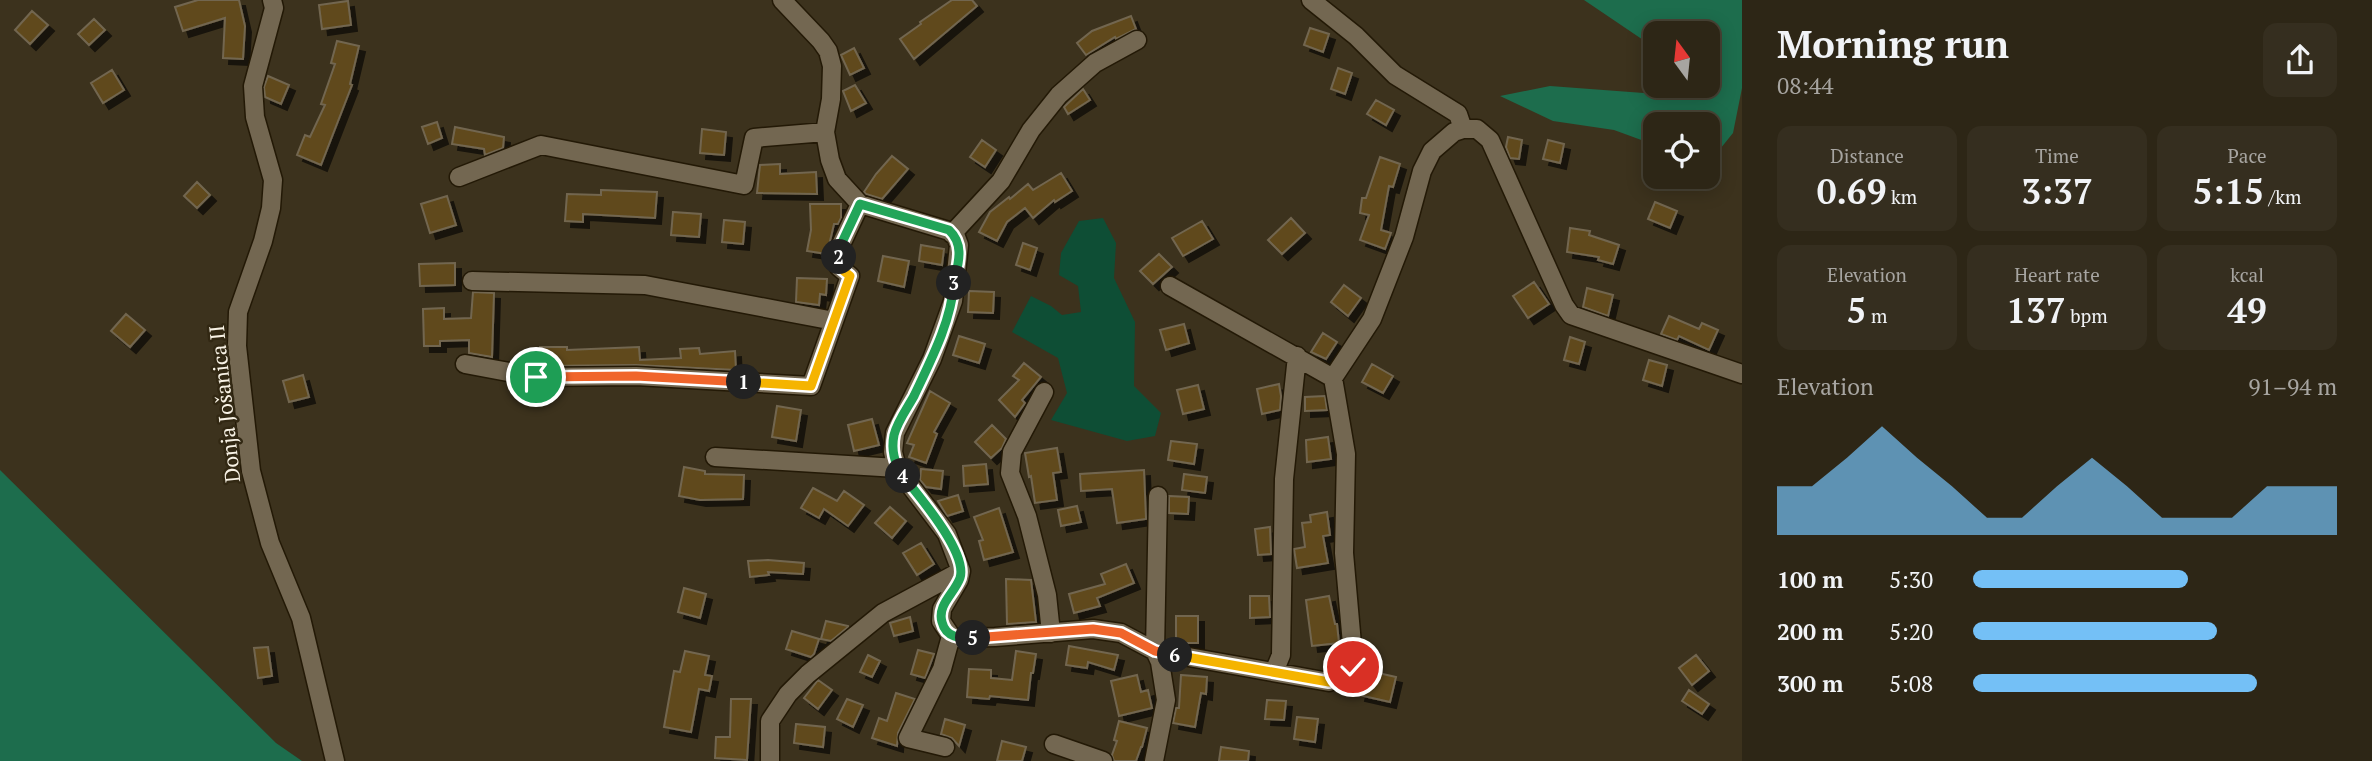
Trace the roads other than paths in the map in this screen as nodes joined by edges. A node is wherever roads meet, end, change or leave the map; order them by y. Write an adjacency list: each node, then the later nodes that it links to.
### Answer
1 (272, 0): 28 (street, Donja Jošanica II)
2 (782, 0): 6 (street)
3 (1311, 0): 5 (street)
4 (1138, 40): 9 (street)
5 (1463, 129): 15 (street); 16 (street)
6 (825, 132): 7 (street); 8 (street)
7 (459, 177)
8 (860, 204): 9 (street); 12 (street)
9 (945, 230): 19 (street)
10 (472, 281): 12 (street)
11 (1170, 286): 13 (street)
12 (834, 321): 14 (street)
13 (1297, 356): 16 (street); 25 (street)
14 (465, 364)
15 (1742, 374)
16 (1333, 378): 25 (street)
17 (1044, 392): 22 (street)
18 (715, 457): 19 (street)
19 (897, 468): 21 (street)
20 (1158, 496): 24 (street)
21 (961, 571): 23 (street); 29 (street)
22 (1051, 633): 23 (street); 24 (street)
23 (951, 636): 27 (street)
24 (1155, 651): 25 (street); 31 (street)
25 (1275, 672)
26 (1054, 744): 30 (street)
27 (946, 747)
28 (335, 761)
29 (771, 761)
30 (1103, 761)
31 (1154, 761)

